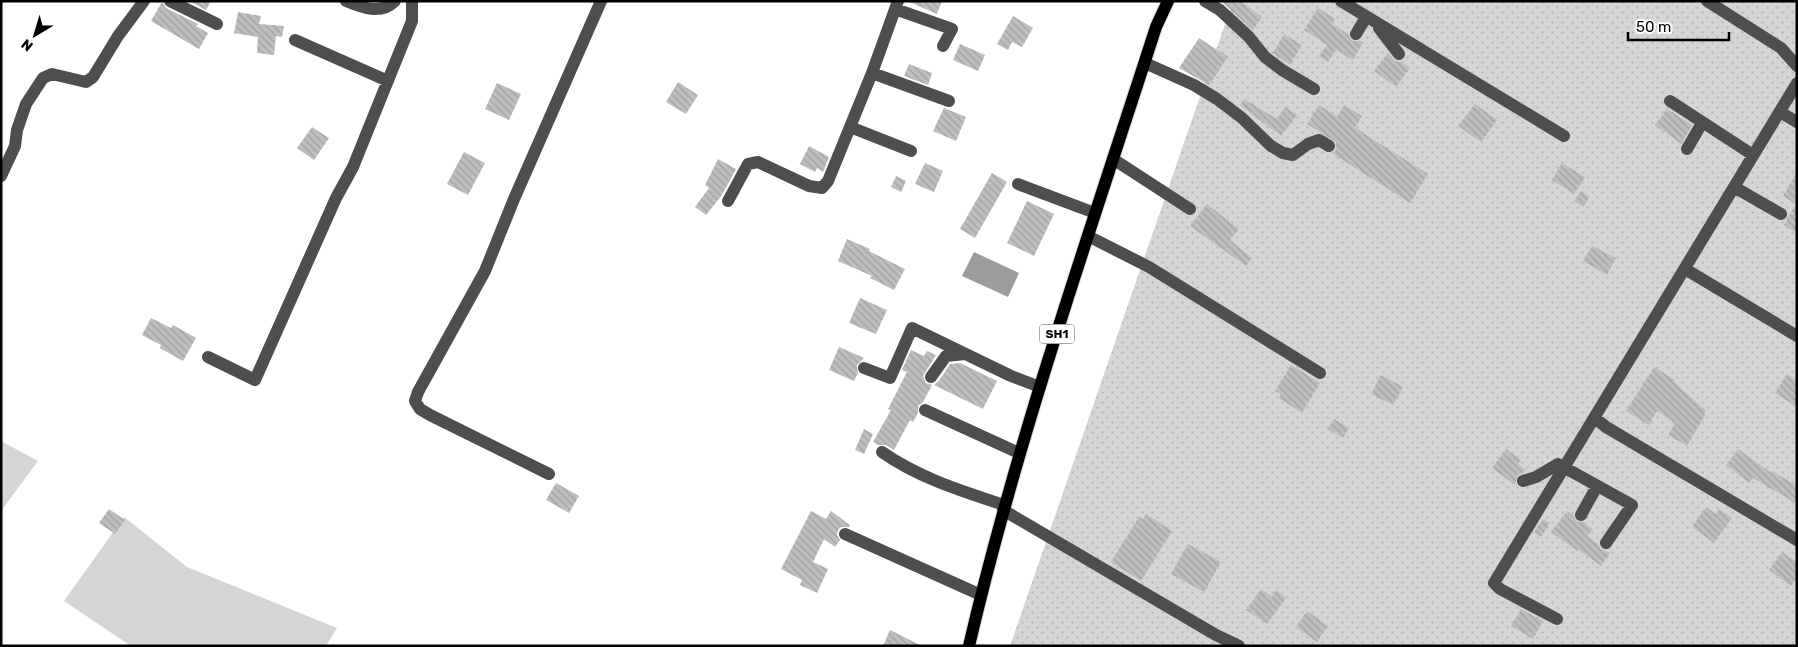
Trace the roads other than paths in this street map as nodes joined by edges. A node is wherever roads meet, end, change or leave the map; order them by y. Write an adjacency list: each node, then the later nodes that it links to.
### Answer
1 (144, 1): 38 (street)
2 (170, 1): 14 (street)
3 (346, 1): 4 (street)
4 (395, 1)
5 (412, 1): 23 (street)
6 (601, 1): 59 (street)
7 (1162, 1): 15 (main road, SH1)
8 (1168, 1): 15 (main road, SH1)
9 (1205, 1): 25 (street)
10 (1341, 1): 13 (street)
11 (1708, 1): 21 (street)
12 (896, 5): 18 (street); 22 (street)
13 (1370, 19): 16 (street); 19 (street); 32 (street)
14 (217, 24)
15 (1156, 27): 20 (main road, SH1)
16 (1356, 34)
17 (295, 40): 23 (street)
18 (943, 46)
19 (1399, 54)
20 (1145, 63): 33 (street); 37 (main road, SH1)
21 (1797, 66)
22 (872, 73): 26 (street); 31 (street)
23 (388, 80): 49 (street)
24 (1797, 83): 28 (street)
25 (1314, 89)
26 (949, 101)
27 (1670, 101): 30 (street)
28 (1780, 112): 29 (street); 36 (street)
29 (1797, 122)
30 (1702, 123): 34 (street); 36 (street)
31 (850, 127): 35 (street); 41 (street)
32 (1564, 136)
33 (1329, 146)
34 (1687, 149)
35 (911, 150)
36 (1753, 155): 40 (street)
37 (1113, 159): 42 (street); 43 (main road, SH1)
38 (1, 176)
39 (1018, 184): 43 (street)
40 (1734, 187): 44 (street); 46 (street)
41 (728, 201)
42 (1190, 209)
43 (1095, 213): 45 (main road, SH1)
44 (1781, 214)
45 (1088, 236): 51 (street); 53 (main road, SH1)
46 (1685, 269): 47 (street); 55 (street)
47 (1797, 336)
48 (965, 354): 50 (street); 52 (street); 53 (street)
49 (208, 357)
50 (864, 368)
51 (1320, 373)
52 (931, 377)
53 (1040, 387): 57 (main road, SH1)
54 (925, 410): 57 (street)
55 (1595, 418): 58 (street); 65 (street)
56 (882, 452): 62 (street)
57 (1019, 453): 62 (main road, SH1)
58 (1565, 467): 60 (street); 61 (street); 68 (street)
59 (549, 474)
60 (1523, 481)
61 (1597, 486): 63 (street); 66 (street)
62 (1004, 508): 67 (main road, SH1); 70 (street)
63 (1581, 515)
64 (845, 534): 67 (street)
65 (1797, 540)
66 (1606, 543)
67 (981, 595): 69 (main road, SH1)
68 (1558, 619)
69 (970, 646)
70 (1240, 646)

